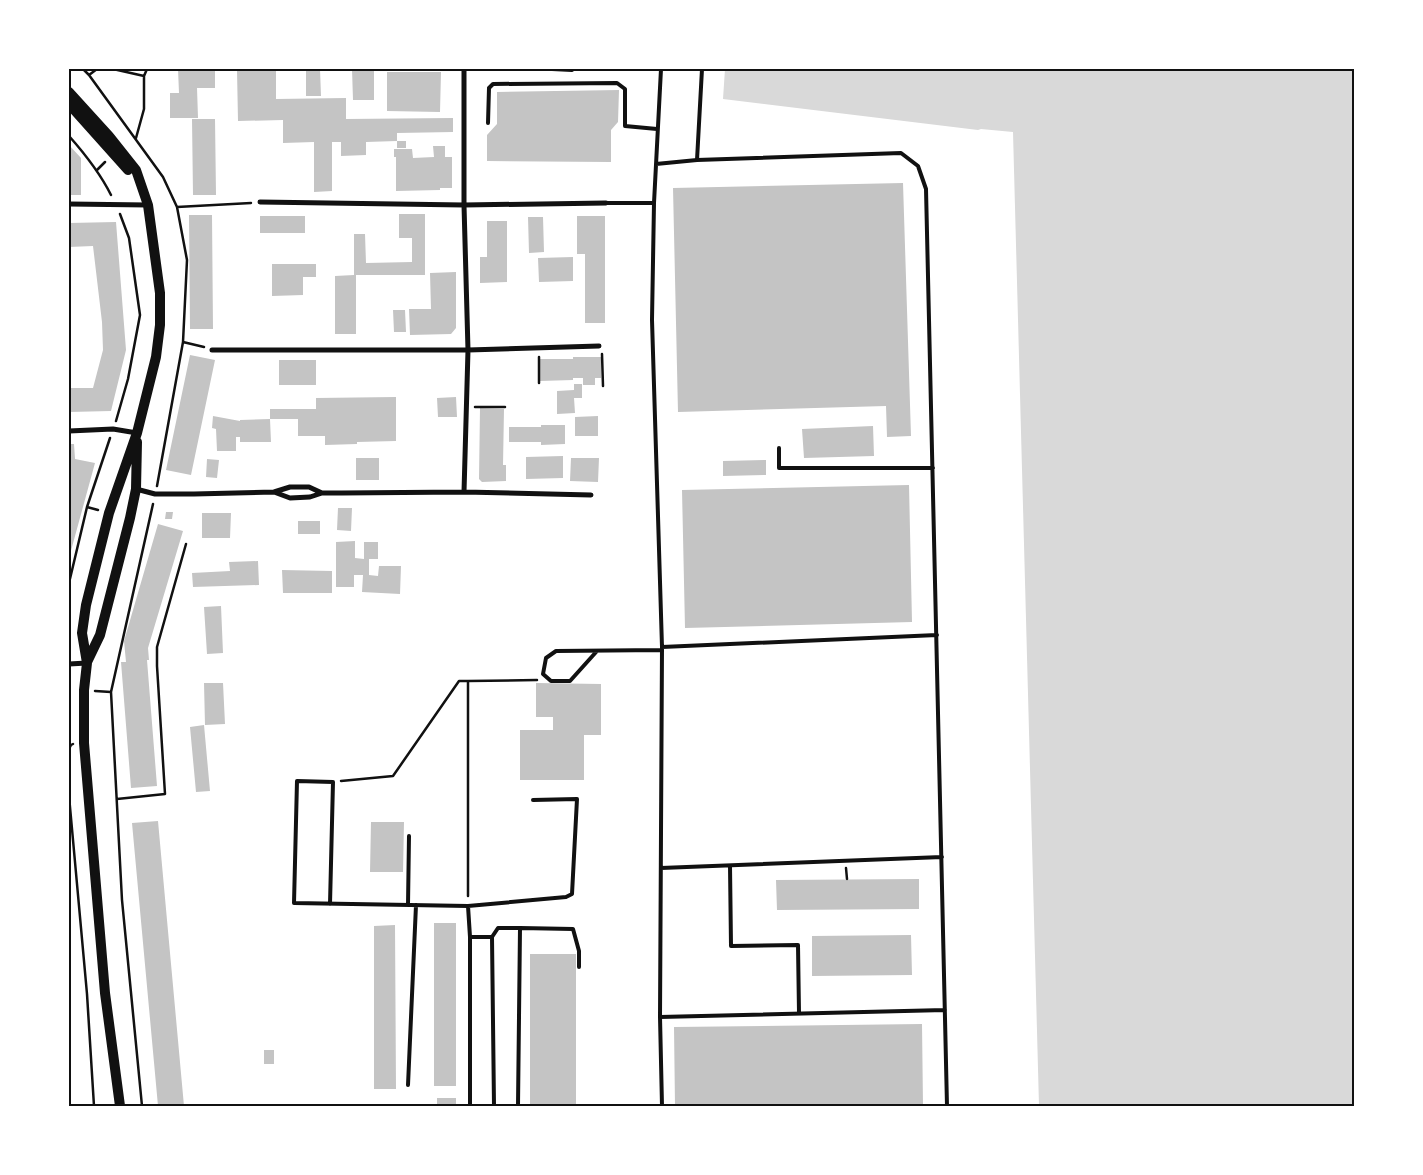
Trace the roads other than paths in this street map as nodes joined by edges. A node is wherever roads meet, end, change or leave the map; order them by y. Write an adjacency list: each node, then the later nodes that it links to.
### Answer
1 (464, 69): 17 (street)
2 (552, 69): 5 (lane)
3 (661, 69): 9 (lane)
4 (702, 69): 10 (lane)
5 (572, 70)
6 (69, 92): 16 (main road)
7 (69, 104): 16 (main road)
8 (488, 123): 9 (lane)
9 (657, 129): 11 (lane)
10 (697, 160): 11 (lane); 24 (lane)
11 (656, 164): 14 (lane)
12 (260, 202): 17 (street)
13 (606, 203): 14 (lane); 17 (street)
14 (654, 203): 31 (lane)
15 (69, 204): 16 (street)
16 (148, 205): 22 (main road)
17 (464, 206): 20 (street)
18 (599, 346): 20 (street)
19 (212, 350): 20 (street)
20 (468, 350): 27 (street)
21 (69, 432): 22 (street)
22 (138, 433): 25 (main road); 33 (main road)
23 (778, 448): 24 (lane)
24 (933, 468): 30 (lane)
25 (136, 489): 26 (street); 33 (main road)
26 (274, 492): 28 (street); 28 (street)
27 (464, 492): 28 (street); 29 (street)
28 (322, 493)
29 (591, 495)
30 (937, 635): 31 (lane); 37 (lane)
31 (662, 648): 32 (lane); 39 (lane)
32 (597, 651): 32 (lane)
33 (87, 663): 34 (street); 52 (main road)
34 (69, 664)
35 (533, 800): 43 (lane)
36 (409, 836): 41 (lane)
37 (942, 858): 38 (lane); 48 (lane)
38 (730, 866): 39 (lane); 49 (lane)
39 (661, 868): 50 (lane)
40 (330, 904): 40 (lane); 41 (lane)
41 (408, 905): 42 (lane)
42 (416, 905): 43 (lane); 51 (lane)
43 (468, 906): 45 (lane)
44 (520, 928): 46 (lane); 47 (lane); 55 (lane)
45 (470, 937): 46 (lane); 53 (lane)
46 (492, 937): 54 (lane)
47 (579, 967)
48 (945, 1010): 49 (lane); 57 (lane)
49 (798, 1013): 50 (lane)
50 (660, 1017): 56 (lane)
51 (408, 1085)
52 (120, 1106)
53 (470, 1106)
54 (494, 1106)
55 (518, 1106)
56 (662, 1106)
57 (947, 1106)

